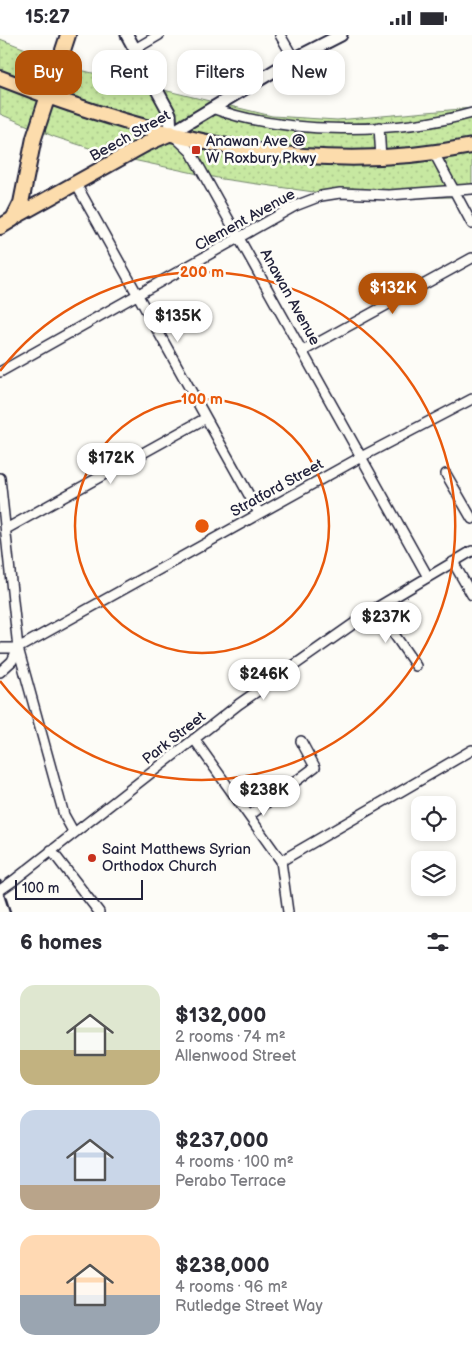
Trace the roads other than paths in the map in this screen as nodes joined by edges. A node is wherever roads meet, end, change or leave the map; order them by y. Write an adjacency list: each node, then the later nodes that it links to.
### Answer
1 (68, 35): 11 (main road)
2 (127, 35): 6 (street)
3 (159, 35): 6 (street)
4 (280, 35): 7 (street)
5 (341, 35): 8 (street, Beech Street)
6 (135, 49): 15 (street)
7 (289, 50)
8 (312, 50)
9 (273, 72): 12 (street, Beech Street)
10 (0, 78): 11 (main road)
11 (47, 96): 15 (main road); 22 (main road)
12 (212, 108): 14 (street); 15 (street, Beech Street)
13 (472, 113): 14 (street)
14 (378, 127): 18 (street)
15 (171, 133): 18 (main road); 19 (main road, Beech Street); 25 (street, Anawan Avenue)
16 (472, 146): 17 (main road)
17 (434, 153): 18 (main road); 21 (street)
18 (381, 158)
19 (76, 184): 22 (main road, Beech Street); 27 (street)
20 (472, 189): 21 (street, Clement Avenue)
21 (456, 191): 23 (street); 25 (street, Clement Avenue)
22 (13, 219): 24 (main road, Beech Street)
23 (472, 223)
24 (0, 227)
25 (240, 239): 27 (street, Clement Avenue); 28 (street, Anawan Avenue)
26 (472, 258): 28 (street)
27 (139, 295): 29 (street, Clement Avenue); 31 (street)
28 (303, 351): 32 (street, Anawan Avenue)
29 (0, 372)
30 (472, 399): 32 (street, Stratford Street)
31 (206, 418): 35 (street); 37 (street)
32 (361, 457): 35 (street, Stratford Street); 40 (street, Anawan Avenue)
33 (446, 474): 36 (street)
34 (0, 478): 37 (street)
35 (259, 513): 44 (street, Stratford Street)
36 (472, 519)
37 (6, 529): 44 (street)
38 (472, 551): 39 (street, Park Street)
39 (453, 563): 40 (street, Park Street); 41 (street)
40 (428, 577): 42 (street, Park Street)
41 (472, 595)
42 (376, 607): 45 (street); 47 (street, Park Street)
43 (0, 648): 44 (street, Stratford Street)
44 (18, 648): 46 (street, Stratford Street); 51 (street)
45 (416, 666)
46 (0, 672)
47 (194, 739): 50 (street); 51 (street, Park Street)
48 (301, 741): 50 (street)
49 (472, 750): 53 (street)
50 (249, 816): 53 (street)
51 (74, 833): 52 (street, Park Street)
52 (52, 850): 54 (street, Park Street, bridge); 55 (street)
53 (281, 861): 56 (street)
54 (0, 890)
55 (98, 912)
56 (288, 912)

